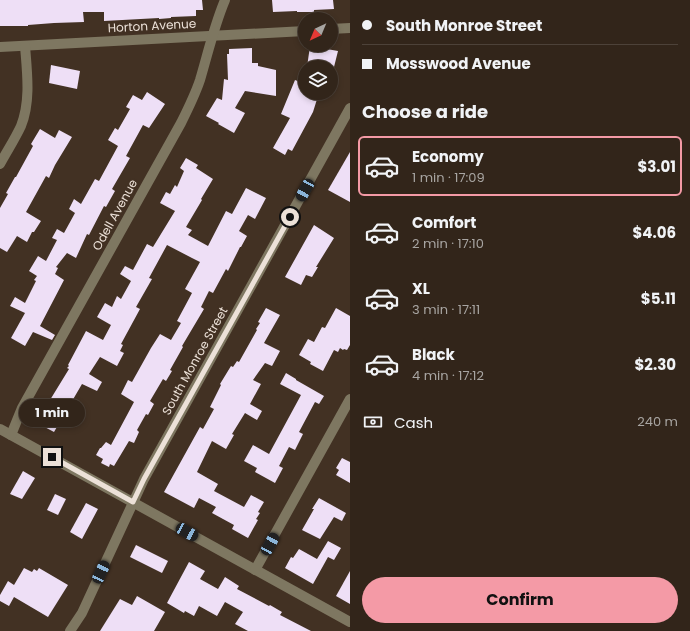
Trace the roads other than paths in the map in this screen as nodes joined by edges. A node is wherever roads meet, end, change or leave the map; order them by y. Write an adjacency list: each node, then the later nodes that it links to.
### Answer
1 (225, 0): 5 (street, Odell Avenue)
2 (350, 28): 3 (street)
3 (338, 29)
4 (298, 31): 5 (street, Horton Avenue)
5 (213, 36): 6 (street, Horton Avenue); 12 (street, Odell Avenue)
6 (26, 46): 7 (street, Horton Avenue); 9 (street)
7 (0, 47)
8 (350, 108): 13 (street, South Monroe Street)
9 (0, 164)
10 (350, 399): 14 (street)
11 (0, 429): 12 (street)
12 (11, 435): 13 (street)
13 (133, 502): 14 (street); 16 (street, South Monroe Street)
14 (255, 570): 15 (street)
15 (350, 622)
16 (70, 631)

